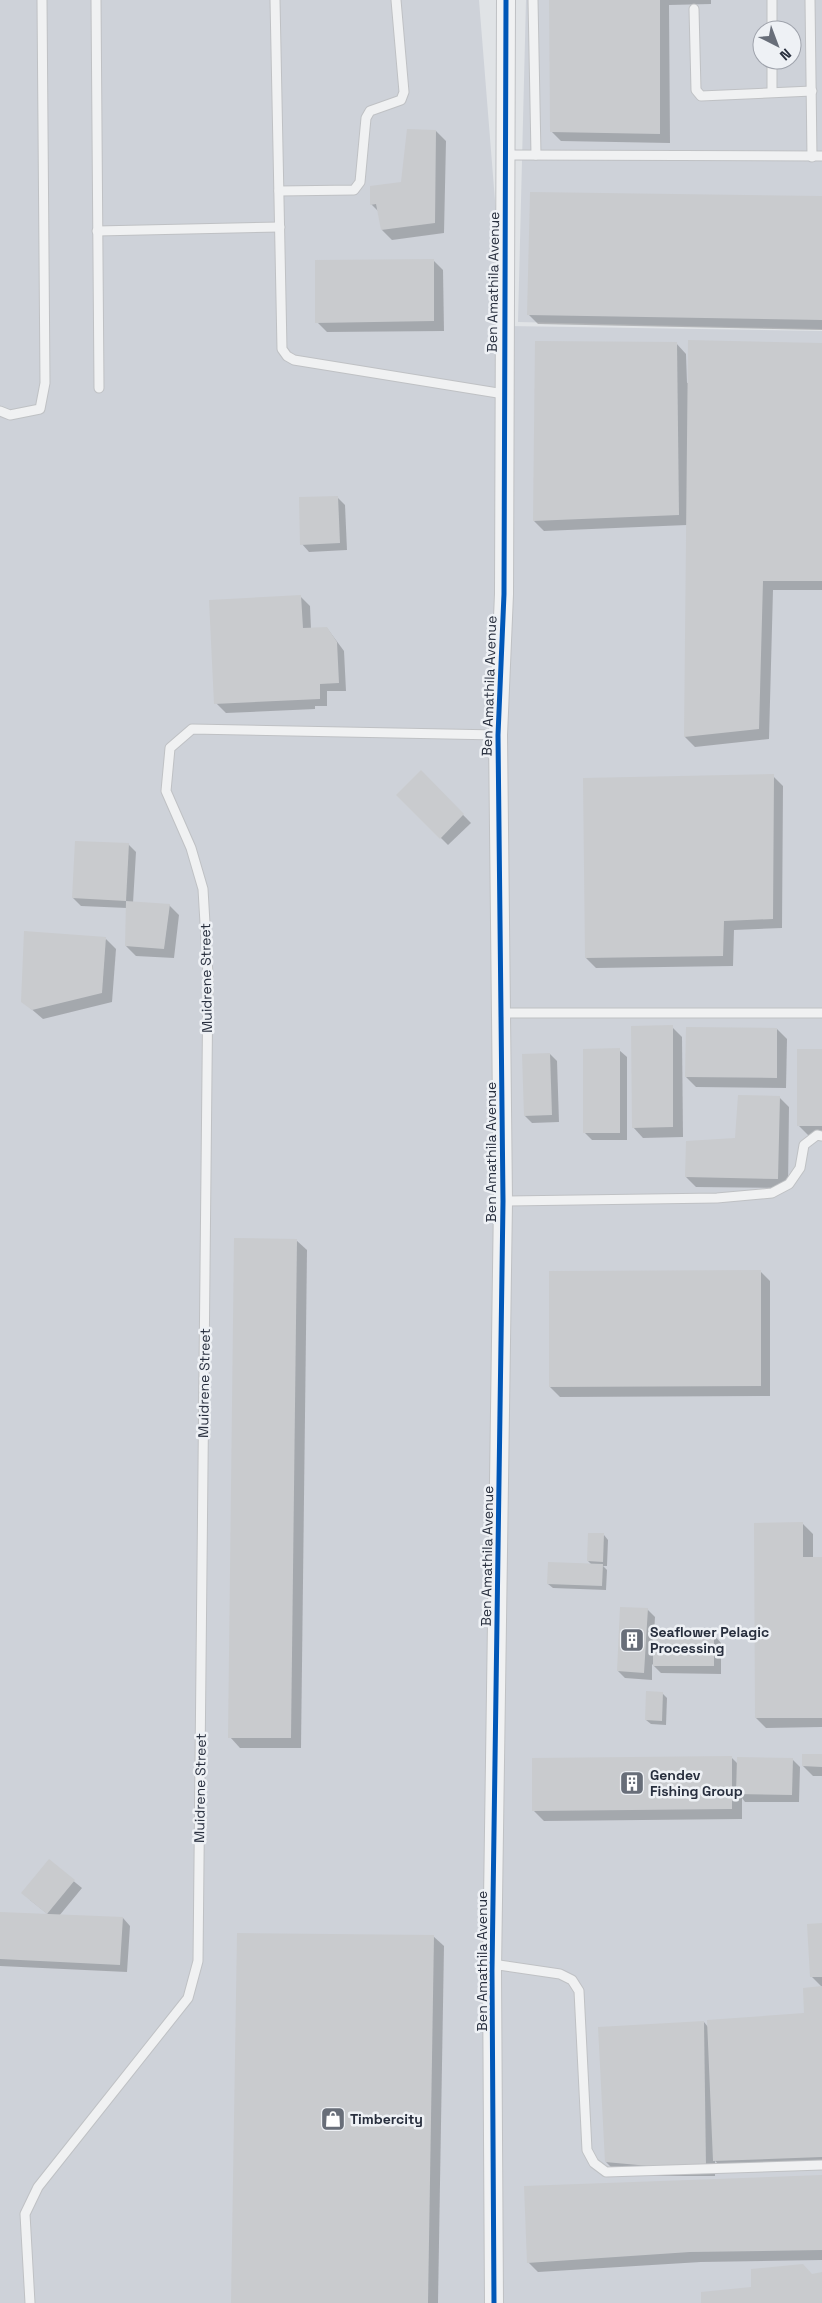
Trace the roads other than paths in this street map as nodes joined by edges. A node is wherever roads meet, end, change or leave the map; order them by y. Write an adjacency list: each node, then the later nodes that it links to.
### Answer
1 (42, 0): 23 (lane)
2 (96, 0): 20 (lane)
3 (275, 0): 18 (lane)
4 (396, 0): 18 (lane)
5 (506, 0): 14 (street, Ben Amathila Avenue)
6 (533, 0): 15 (lane)
7 (772, 0): 10 (lane)
8 (810, 0): 12 (lane)
9 (694, 9): 13 (lane)
10 (772, 20)
11 (772, 70): 13 (lane)
12 (812, 90): 13 (lane); 16 (lane)
13 (772, 92)
14 (506, 155): 15 (lane); 22 (street, Ben Amathila Avenue)
15 (536, 155): 16 (lane)
16 (812, 156): 17 (lane)
17 (822, 156)
18 (279, 191): 19 (lane)
19 (280, 227): 20 (lane); 22 (lane)
20 (97, 231): 21 (lane)
21 (99, 388)
22 (504, 394): 24 (street, Ben Amathila Avenue)
23 (0, 411)
24 (498, 735): 25 (street, Ben Amathila Avenue); 31 (lane, Muidrene Street)
25 (501, 1013): 26 (lane); 28 (street, Ben Amathila Avenue)
26 (822, 1013)
27 (822, 1136): 28 (lane)
28 (504, 1200): 29 (street, Ben Amathila Avenue)
29 (492, 1964): 30 (lane); 32 (street, Ben Amathila Avenue)
30 (822, 2165)
31 (30, 2303)
32 (494, 2303)

